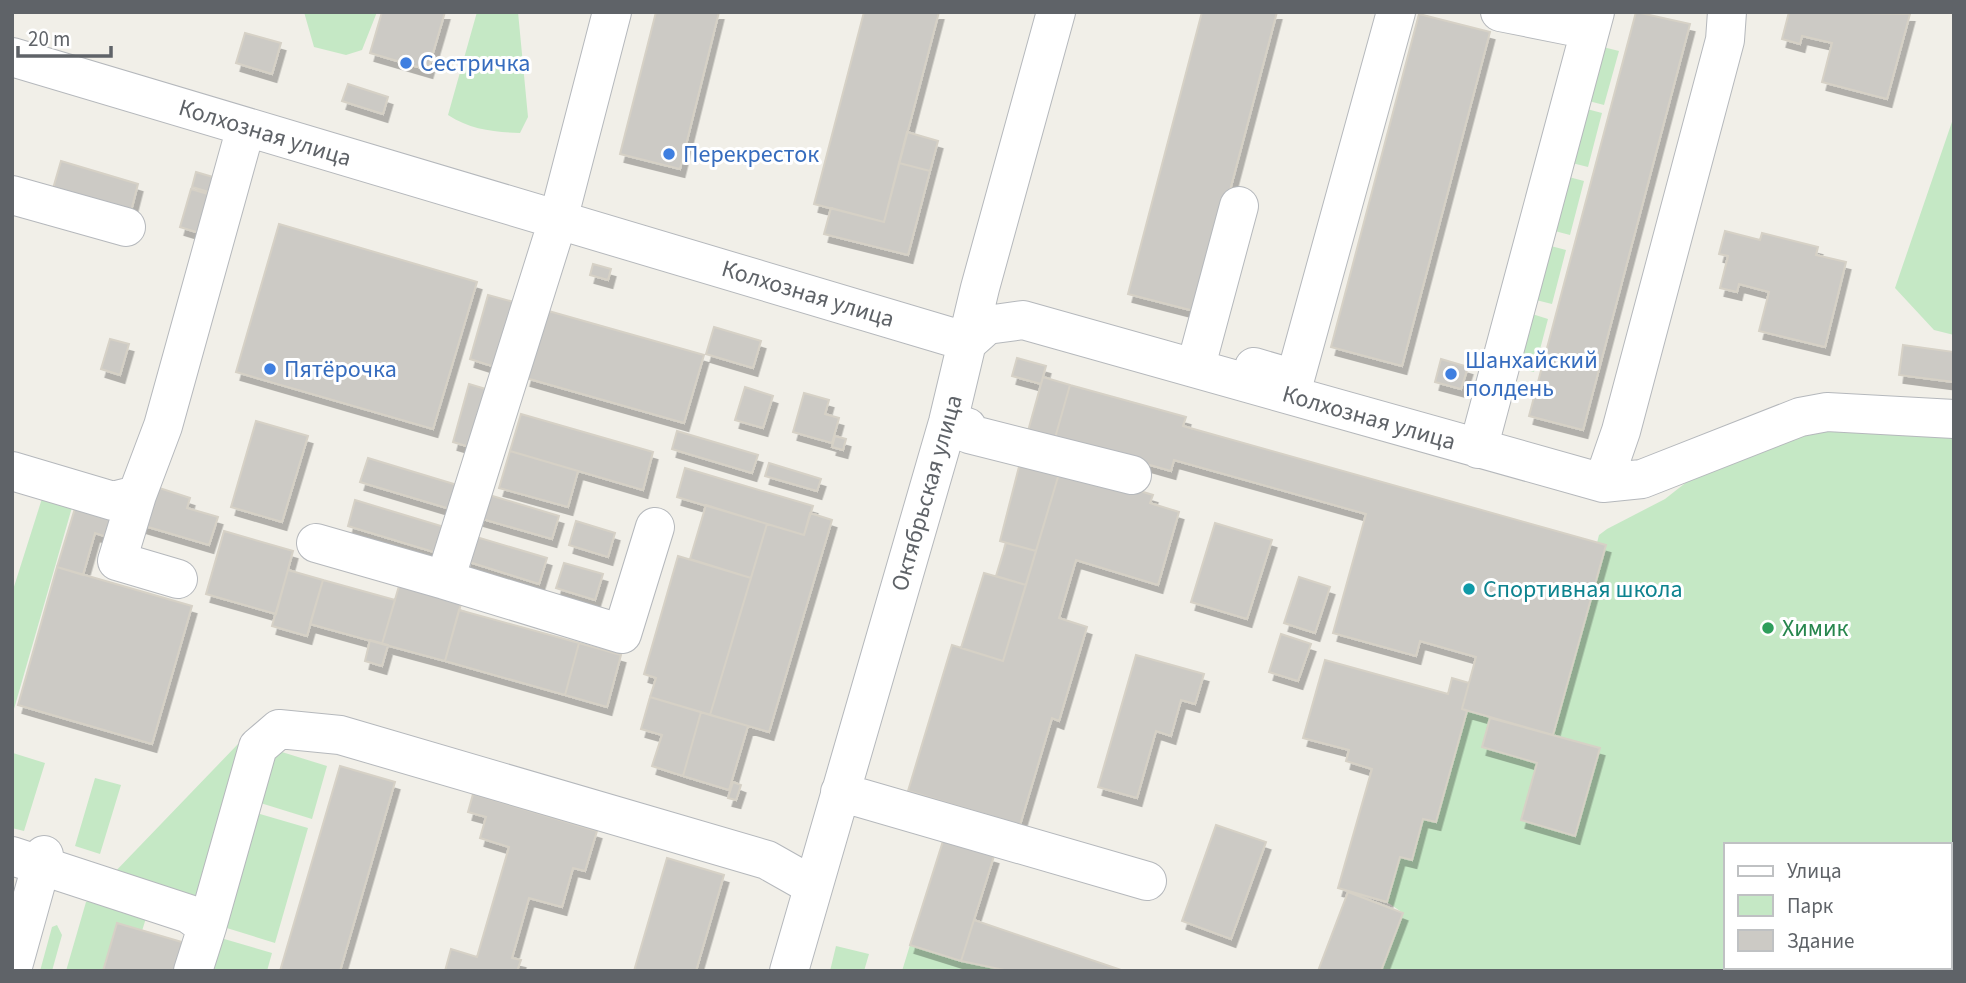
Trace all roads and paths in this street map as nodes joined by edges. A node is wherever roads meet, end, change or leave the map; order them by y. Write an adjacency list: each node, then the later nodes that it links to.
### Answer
1 (612, 12): 11 (street)
2 (1056, 12): 13 (street, Октябрьская улица)
3 (1396, 12): 16 (street)
4 (1500, 12): 6 (street)
5 (1727, 12): 22 (street)
6 (1593, 21): 19 (street)
7 (12, 57): 8 (street, Колхозная улица)
8 (246, 127): 11 (street, Колхозная улица); 23 (street)
9 (12, 195): 12 (street)
10 (1239, 206): 15 (street)
11 (558, 220): 14 (street, Колхозная улица); 27 (street)
12 (126, 227)
13 (980, 288): 14 (street, Октябрьская улица); 15 (street)
14 (968, 342): 18 (street, Октябрьская улица); 19 (street, Колхозная улица)
15 (1200, 351): 16 (street)
16 (1295, 380): 19 (street)
17 (1954, 419): 22 (street)
18 (948, 422): 21 (street); 28 (street, Октябрьская улица)
19 (1481, 440): 22 (street, Колхозная улица)
20 (12, 471): 23 (street)
21 (1132, 475)
22 (1603, 483)
23 (137, 495): 26 (street)
24 (655, 527): 27 (street)
25 (316, 542): 27 (street)
26 (178, 579)
27 (445, 580)
28 (840, 792): 30 (street); 31 (street, Октябрьская улица)
29 (32, 859): 32 (street); 33 (street)
30 (1147, 881)
31 (813, 886): 32 (street); 35 (street, Октябрьская улица)
32 (207, 927): 34 (street)
33 (12, 970)
34 (193, 971)
35 (789, 971)

